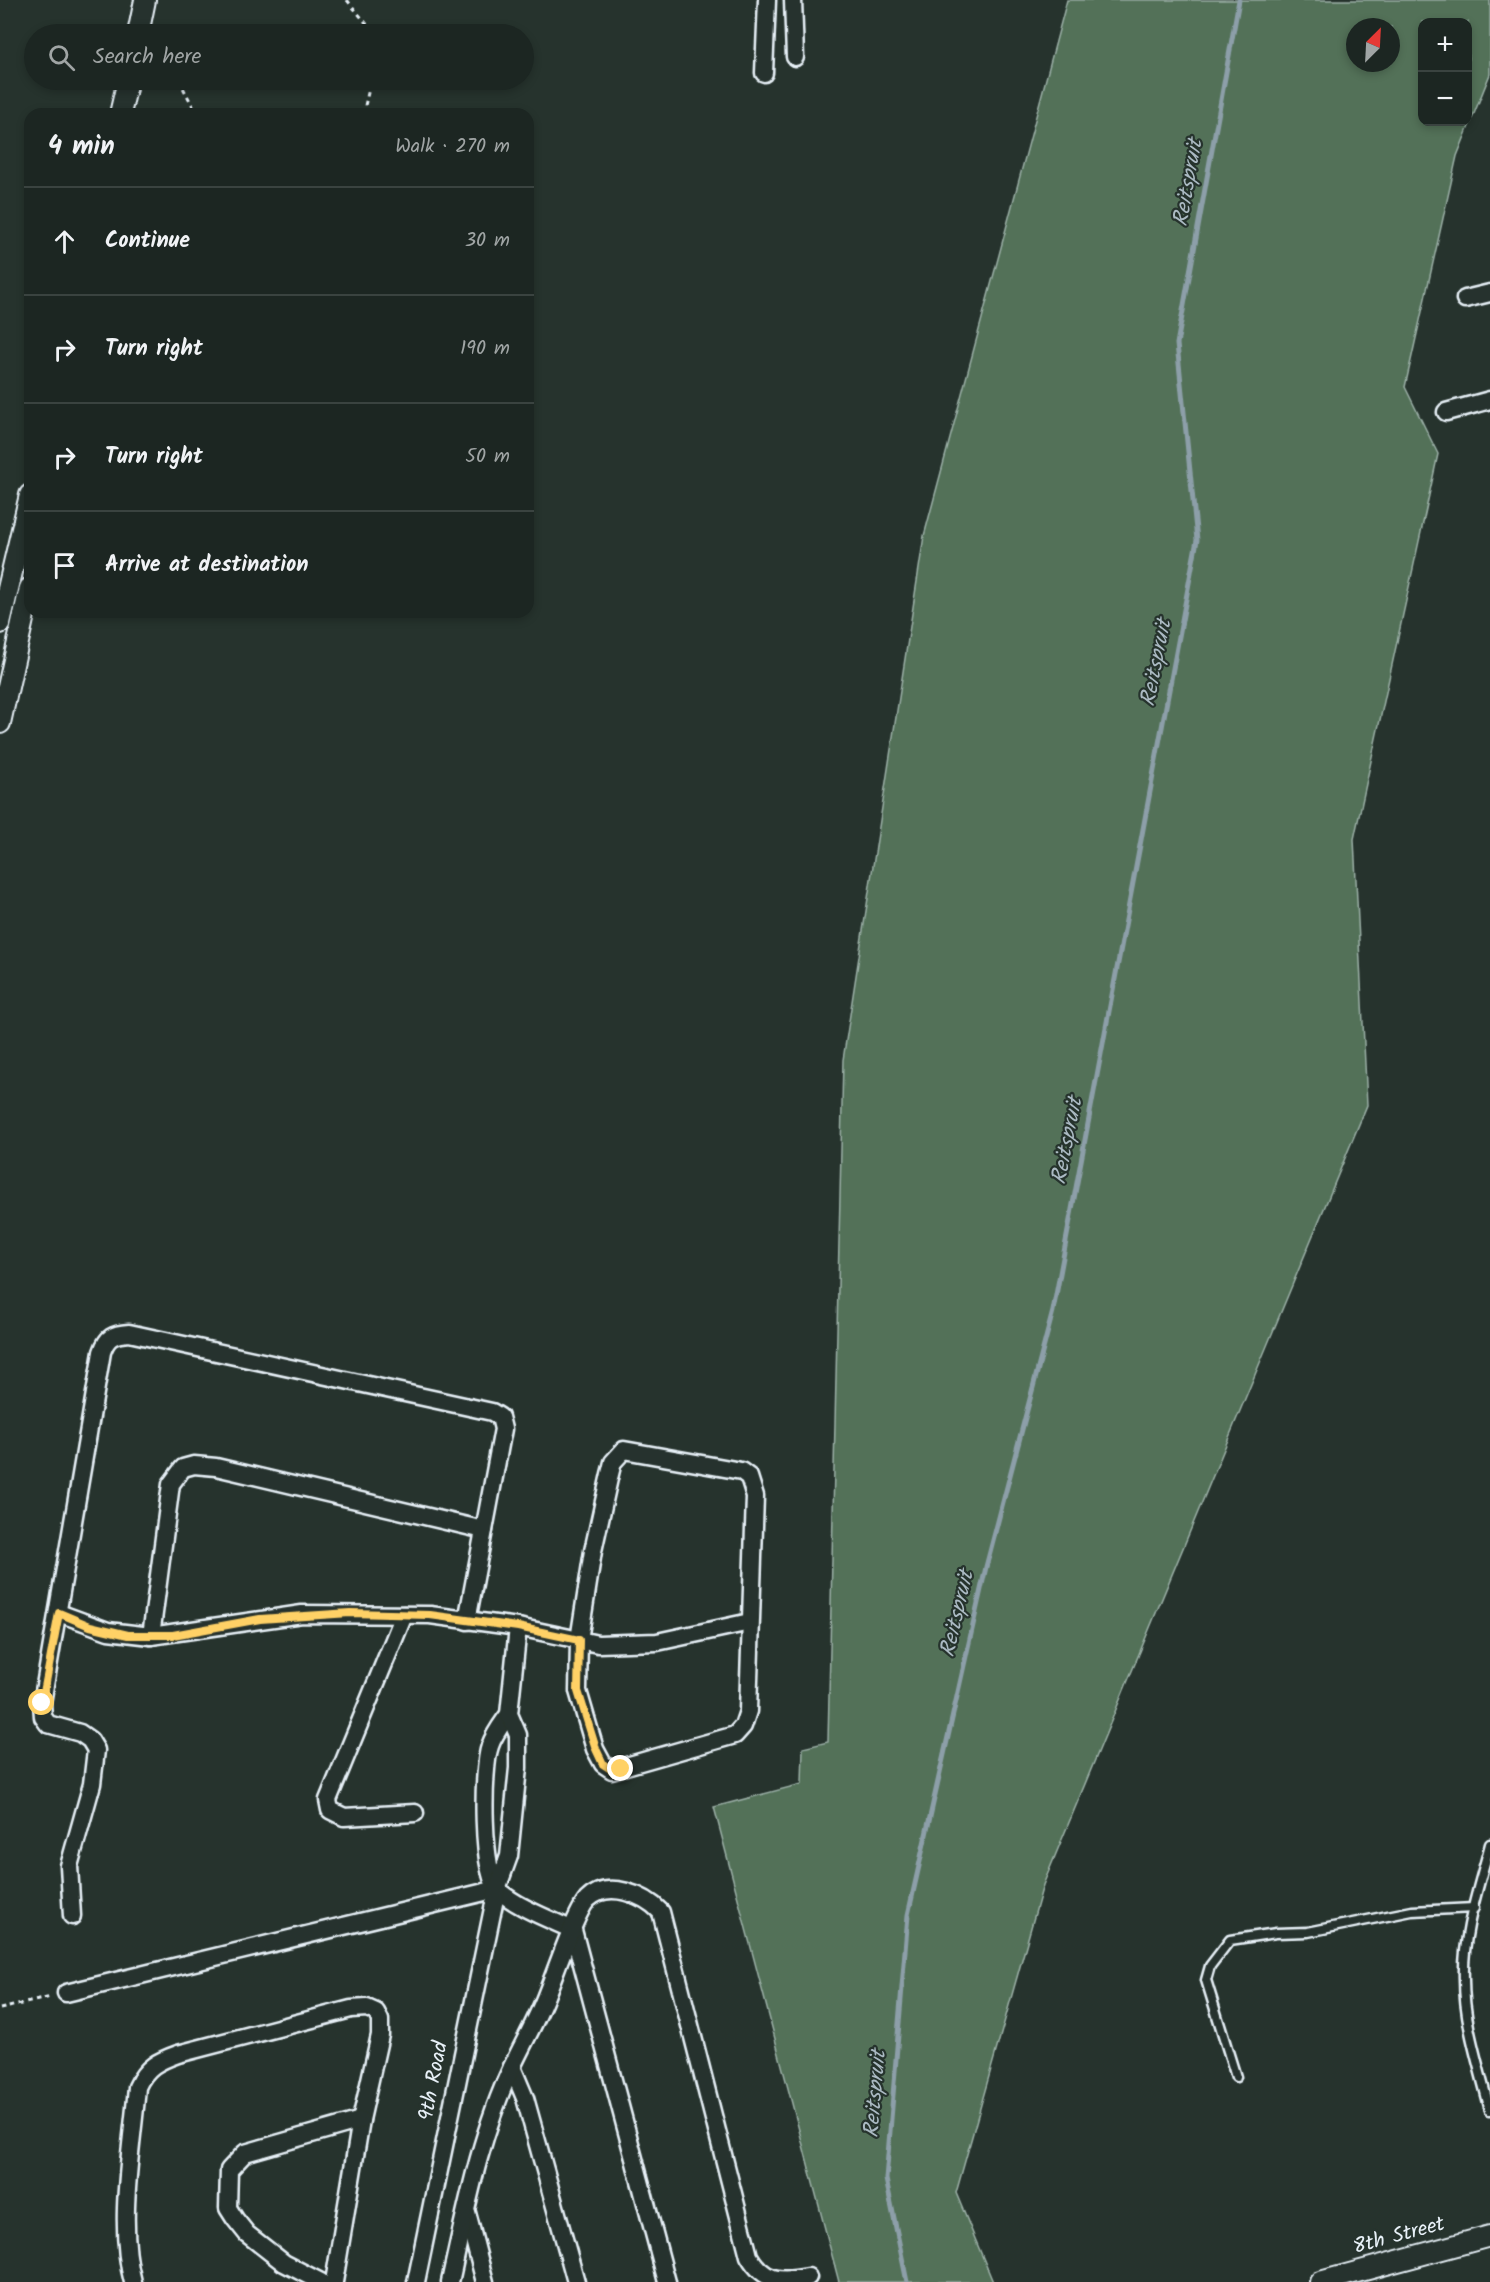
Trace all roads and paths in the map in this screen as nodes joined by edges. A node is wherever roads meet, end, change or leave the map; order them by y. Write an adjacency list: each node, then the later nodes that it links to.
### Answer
1 (145, 0): 5 (street)
2 (347, 0): 6 (path)
3 (767, 0): 8 (street)
4 (793, 0): 7 (street)
5 (140, 24)
6 (367, 24)
7 (795, 57)
8 (764, 73)
9 (126, 90): 12 (street)
10 (184, 90): 13 (path)
11 (369, 90): 14 (path)
12 (121, 108)
13 (194, 108)
14 (364, 108)
15 (1490, 293): 16 (street)
16 (1466, 299)
17 (1490, 400): 18 (street)
18 (1446, 412)
19 (24, 521): 21 (street)
20 (24, 612): 22 (street)
21 (0, 623)
22 (4, 694): 23 (street)
23 (0, 723)
24 (484, 1530): 25 (street); 27 (street); 30 (street)
25 (59, 1613): 30 (street); 37 (street)
26 (404, 1615): 27 (street); 30 (street); 33 (street)
27 (467, 1621): 29 (street)
28 (750, 1622): 31 (street); 31 (street); 31 (street)
29 (518, 1627): 31 (street); 32 (street)
30 (152, 1636)
31 (579, 1640)
32 (509, 1714): 35 (street, 9th Road); 35 (street)
33 (415, 1813)
34 (1490, 1844): 36 (lane)
35 (497, 1890): 38 (street); 39 (street); 51 (street, 9th Road)
36 (1474, 1908): 42 (lane); 43 (lane)
37 (72, 1916)
38 (573, 1930): 41 (street); 47 (street); 55 (street)
39 (66, 1993): 40 (path)
40 (0, 2009)
41 (512, 2067): 45 (street); 54 (street)
42 (1236, 2077)
43 (1490, 2111)
44 (361, 2120): 48 (street); 49 (street); 50 (street)
45 (466, 2208): 52 (street); 53 (street)
46 (1490, 2236): 56 (street, 8th Street)
47 (808, 2277)
48 (133, 2282)
49 (321, 2282)
50 (334, 2282)
51 (416, 2282)
52 (450, 2282)
53 (485, 2282)
54 (576, 2282)
55 (667, 2282)
56 (1320, 2282)

